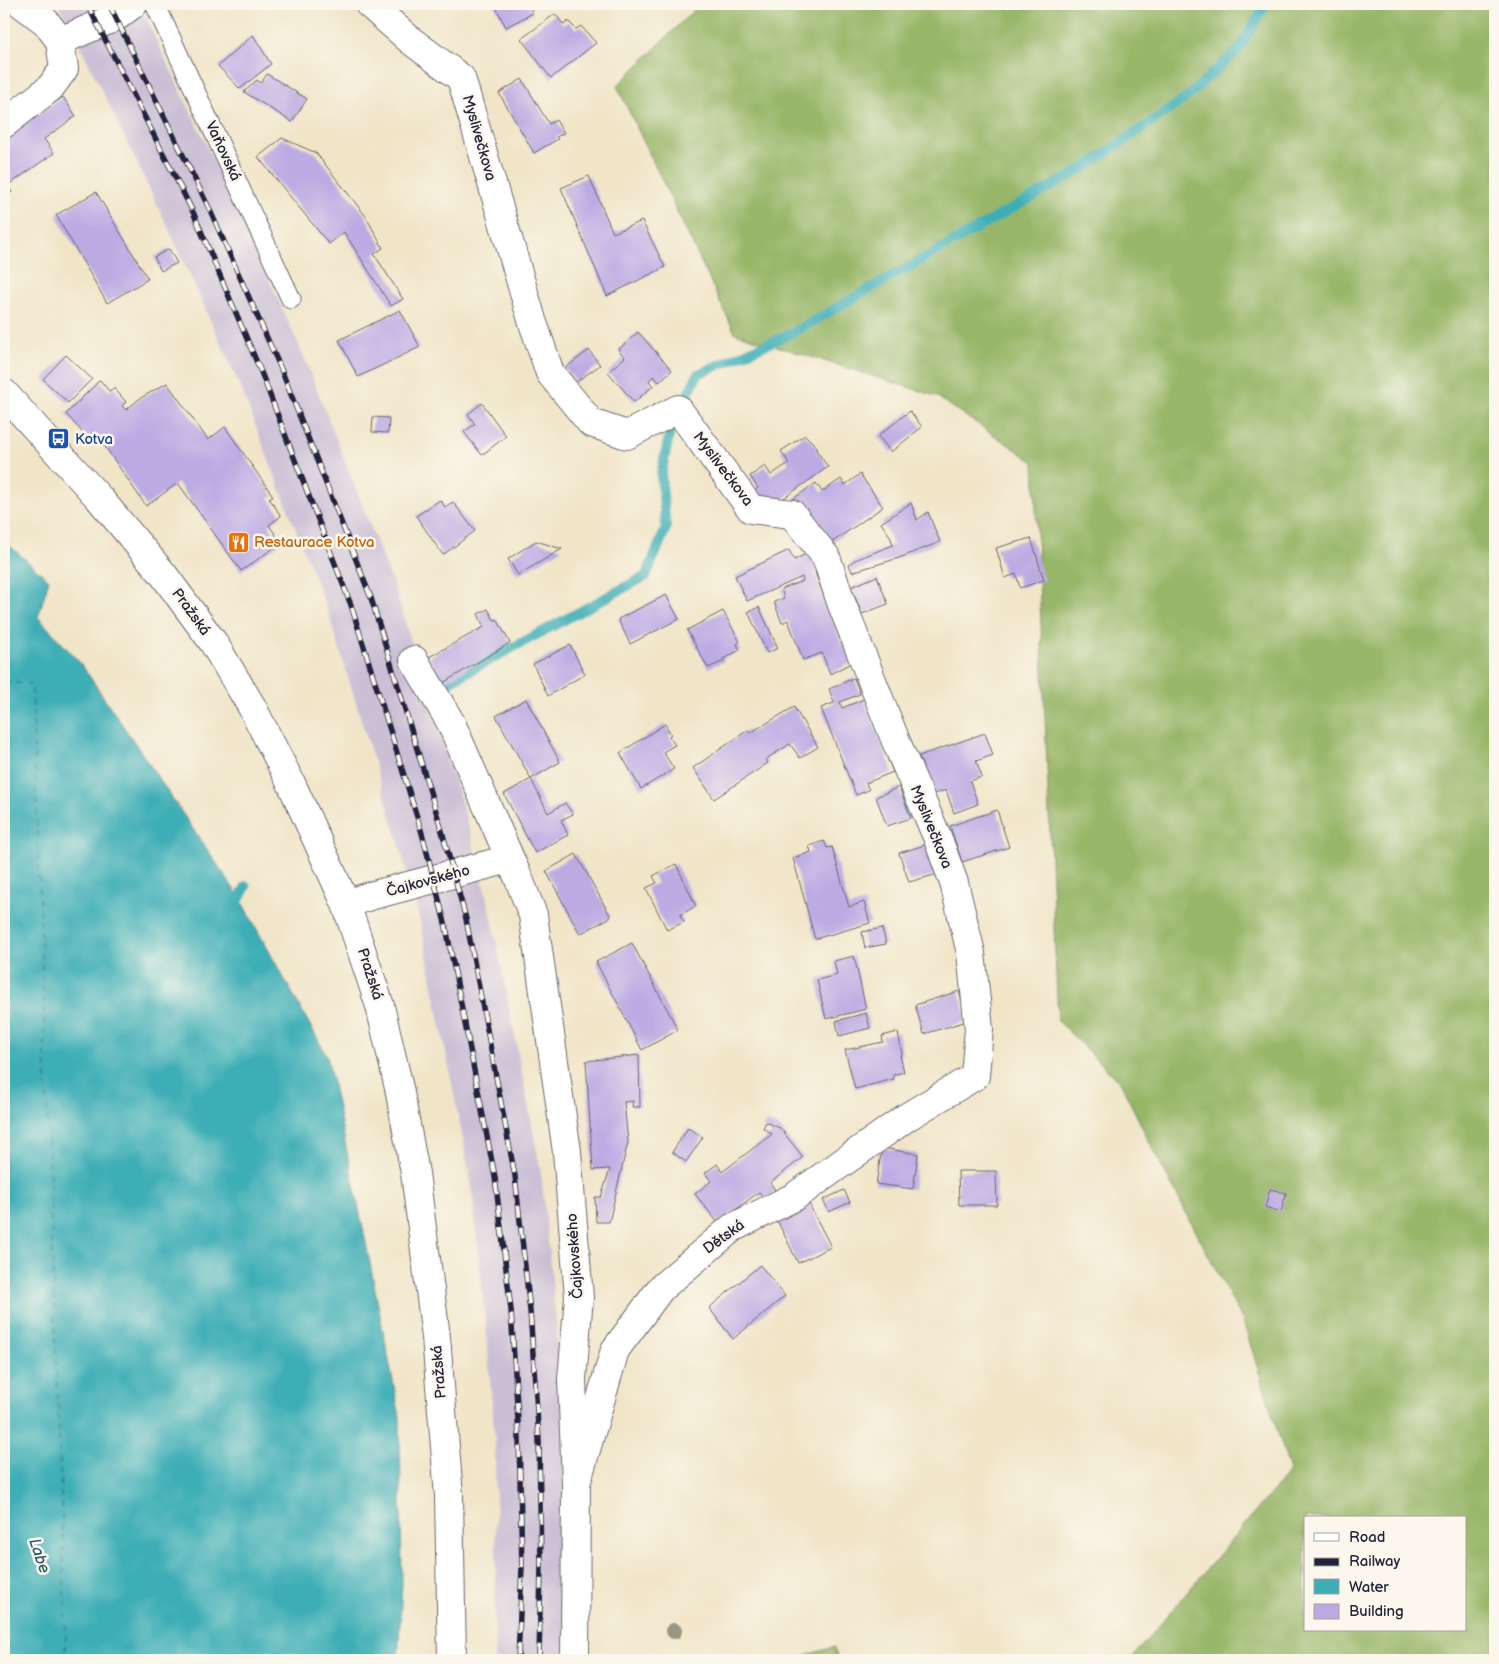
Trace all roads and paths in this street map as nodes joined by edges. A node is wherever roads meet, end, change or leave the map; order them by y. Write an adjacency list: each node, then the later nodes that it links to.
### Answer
1 (22, 4): 5 (street)
2 (132, 4): 5 (street)
3 (155, 4): 7 (lane, Vaňovská)
4 (369, 4): 12 (street, Myslivečkova)
5 (60, 41): 6 (street)
6 (4, 124)
7 (291, 299)
8 (4, 393): 11 (street, Pražská)
9 (414, 660): 10 (street, Čajkovského)
10 (509, 859): 11 (street, Čajkovského); 13 (street, Čajkovského)
11 (346, 904): 14 (street, Pražská)
12 (975, 1076): 13 (street, Dětská)
13 (576, 1484): 15 (street, Čajkovského)
14 (452, 1660)
15 (575, 1660)

